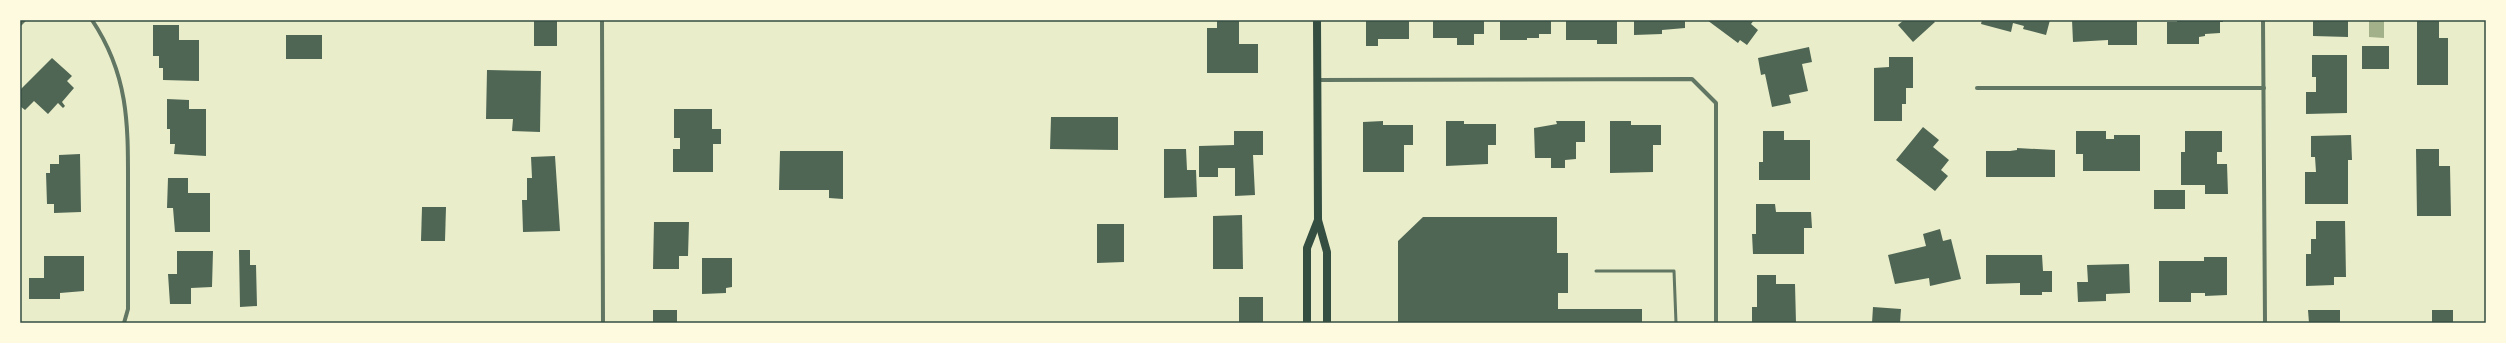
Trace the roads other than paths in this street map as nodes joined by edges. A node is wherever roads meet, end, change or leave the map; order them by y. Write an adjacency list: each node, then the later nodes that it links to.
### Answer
1 (24, 20): 6 (street)
2 (92, 20): 12 (street)
3 (602, 20): 13 (street)
4 (1316, 20): 7 (main road)
5 (2264, 20): 9 (street)
6 (20, 24)
7 (1317, 80): 10 (main road); 17 (street)
8 (1977, 88): 9 (street)
9 (2264, 88): 18 (street)
10 (1318, 220): 14 (main road); 15 (main road)
11 (1596, 271): 16 (lane)
12 (124, 323)
13 (602, 323)
14 (1307, 323)
15 (1327, 323)
16 (1676, 323)
17 (1716, 323)
18 (2265, 323)

